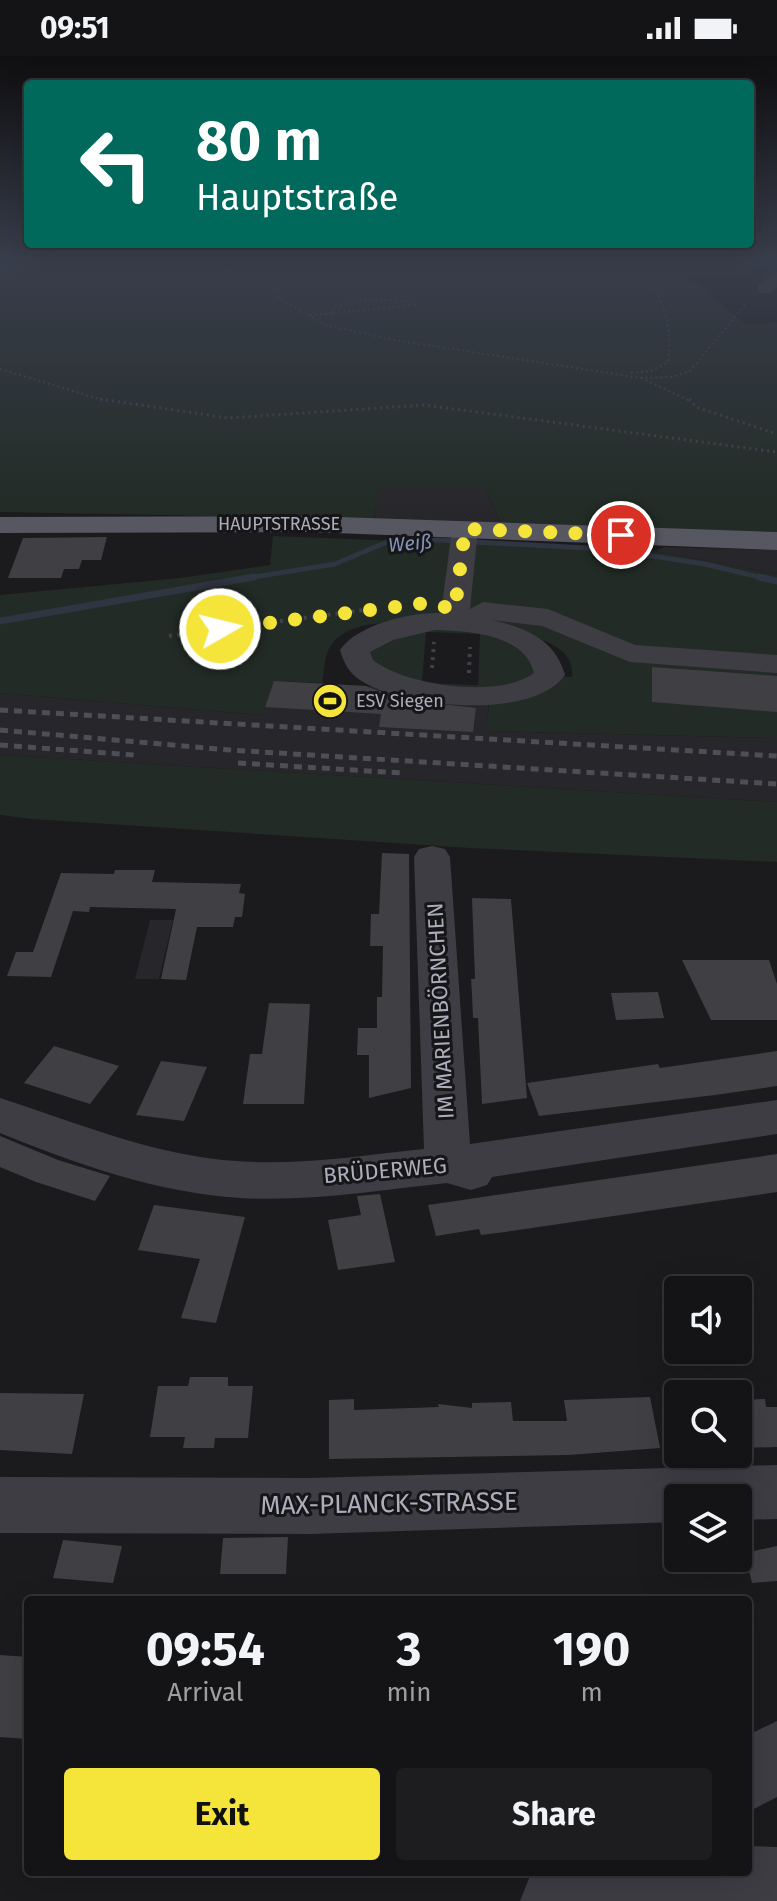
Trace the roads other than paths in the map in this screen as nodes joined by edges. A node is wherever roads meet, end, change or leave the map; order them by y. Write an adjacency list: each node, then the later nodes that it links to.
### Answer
1 (0, 525): 2 (main road, HAUPTSTRASSE)
2 (463, 540): 3 (main road, HAUPTSTRASSE); 4 (street)
3 (777, 541)
4 (454, 624): 4 (street); 5 (street)
5 (777, 664)
6 (432, 857): 9 (street, IM MARIENBÖRNCHEN)
7 (0, 1115): 9 (street, BRÜDERWEG)
8 (771, 1130): 9 (street)
9 (448, 1165)
10 (777, 1492): 11 (street, MAX-PLANCK-STRASSE)
11 (0, 1505)
12 (777, 1753): 13 (street)
13 (752, 1775)
14 (777, 1881): 15 (street)
15 (555, 1901)

